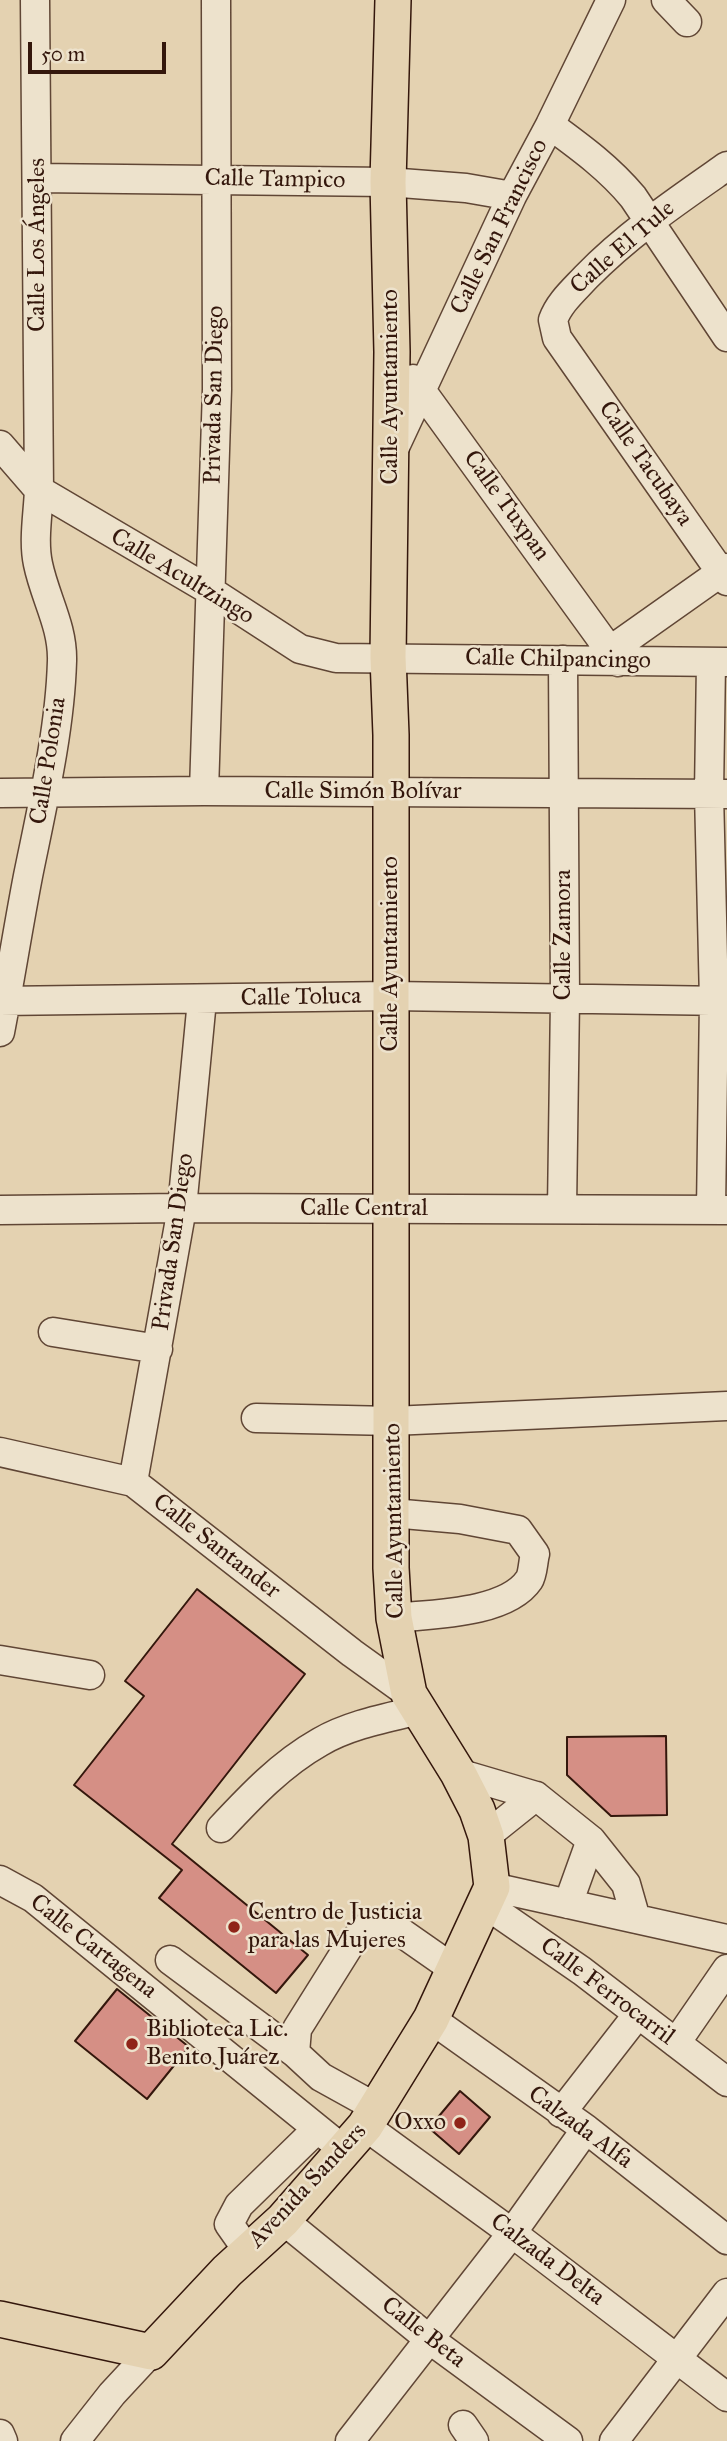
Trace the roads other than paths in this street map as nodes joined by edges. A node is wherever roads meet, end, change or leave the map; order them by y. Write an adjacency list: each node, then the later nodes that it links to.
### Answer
1 (35, 0): 9 (street, Calle Los Ángeles)
2 (216, 0): 10 (street, Privada San Diego)
3 (393, 0): 11 (main road, Calle Ayuntamiento)
4 (611, 0): 7 (street, Calle San Francisco)
5 (666, 0): 6 (street)
6 (687, 22)
7 (550, 125): 12 (street, Calle San Francisco); 13 (street)
8 (727, 166): 13 (street, Calle El Tule)
9 (37, 178): 10 (street, Calle Tampico); 20 (street, Calle Los Ángeles)
10 (217, 179): 11 (street, Calle Tampico); 22 (street, Privada San Diego)
11 (388, 182): 12 (street, Calle Tampico); 16 (main road, Calle Ayuntamiento)
12 (512, 196): 17 (street, Calle San Francisco)
13 (648, 221): 14 (street); 15 (street, Calle El Tule)
14 (727, 337)
15 (563, 348): 21 (street, Calle Tacubaya)
16 (391, 352): 17 (street, Calle Tuxpan); 19 (main road, Calle Ayuntamiento)
17 (421, 389): 19 (street, Calle San Francisco); 23 (street, Calle Tuxpan)
18 (0, 445): 20 (street, Calle Acultzingo)
19 (391, 454): 24 (main road, Calle Ayuntamiento)
20 (39, 490): 22 (street, Calle Acultzingo); 29 (street, Calle Polonia)
21 (725, 574): 23 (street)
22 (209, 590): 24 (street, Calle Acultzingo); 27 (street, Privada San Diego)
23 (615, 656): 25 (street, Calle Chilpancingo); 26 (street, Calle Chilpancingo)
24 (388, 657): 25 (street, Calle Chilpancingo); 31 (main road, Calle Ayuntamiento)
25 (564, 660): 30 (street, Calle Zamora)
26 (719, 663): 32 (street)
27 (204, 791): 29 (street, Calle Simón Bolívar); 31 (street, Calle Simón Bolívar)
28 (0, 793): 29 (street, Calle Simón Bolívar)
29 (45, 793): 36 (street, Calle Polonia)
30 (564, 793): 31 (street, Calle Simón Bolívar); 32 (street, Calle Simón Bolívar); 34 (street, Calle Zamora)
31 (390, 794): 33 (main road, Calle Ayuntamiento)
32 (718, 794): 37 (street)
33 (391, 996): 34 (street, Calle Toluca); 35 (street, Calle Toluca); 42 (main road, Calle Ayuntamiento)
34 (565, 999): 37 (street, Calle Toluca); 40 (street, Calle Zamora)
35 (202, 1000): 36 (street, Calle Toluca); 39 (street, Privada San Diego)
36 (3, 1001): 38 (street, Calle Polonia)
37 (721, 1001): 43 (street)
38 (0, 1032)
39 (181, 1208): 41 (street, Calle Central); 42 (street, Calle Central); 45 (street, Privada San Diego)
40 (562, 1209): 42 (street, Calle Central); 43 (street, Calle Central)
41 (0, 1210)
42 (391, 1210): 48 (main road, Calle Ayuntamiento)
43 (719, 1210)
44 (53, 1332): 45 (street)
45 (158, 1349): 50 (street, Privada San Diego)
46 (727, 1406): 48 (street)
47 (256, 1418): 48 (street)
48 (392, 1421): 51 (main road, Calle Ayuntamiento)
49 (0, 1452): 50 (street, Calle Santander)
50 (133, 1482): 55 (street, Calle Santander)
51 (391, 1513): 52 (main road, Calle Ayuntamiento); 52 (street)
52 (394, 1618): 55 (main road, Calle Ayuntamiento)
53 (0, 1660): 54 (street)
54 (90, 1675)
55 (414, 1702): 56 (main road, Calle Ayuntamiento); 58 (street)
56 (458, 1773): 57 (street); 59 (main road, Calle Ayuntamiento)
57 (536, 1796): 59 (street); 60 (street)
58 (221, 1828)
59 (486, 1836): 62 (main road, Calle Ayuntamiento)
60 (591, 1839): 63 (street); 64 (street)
61 (0, 1880): 75 (street, Calle Cartagena)
62 (489, 1896): 63 (street); 68 (main road, Avenida Sanders); 69 (street, Calle Ferrocarril)
63 (568, 1905): 64 (street)
64 (636, 1919): 65 (street)
65 (727, 1939)
66 (170, 1960): 72 (street)
67 (727, 1969): 71 (street)
68 (455, 1970): 70 (main road, Avenida Sanders); 72 (street)
69 (638, 2014): 71 (street, Calle Ferrocarril); 74 (street)
70 (431, 2019): 74 (street, Calzada Alfa); 76 (main road, Avenida Sanders)
71 (676, 2043): 73 (street, Calle Ferrocarril)
72 (295, 2053): 76 (street)
73 (727, 2082)
74 (561, 2113): 77 (street, Calzada Alfa)
75 (317, 2129): 76 (street, Calle Cartagena); 81 (street)
76 (362, 2129): 78 (main road, Avenida Sanders); 79 (street, Calzada Delta)
77 (586, 2129): 79 (street); 80 (street, Calzada Alfa)
78 (283, 2220): 81 (main road, Avenida Sanders); 84 (street, Calle Beta)
79 (512, 2233): 84 (street); 86 (street, Calzada Delta)
80 (727, 2240)
81 (248, 2251): 85 (main road, Avenida Sanders)
82 (727, 2293): 86 (street)
83 (0, 2319): 85 (main road)
84 (429, 2339): 91 (street); 92 (street, Calle Beta)
85 (151, 2352): 90 (street)
86 (677, 2357): 87 (street, Calzada Delta); 93 (street)
87 (727, 2397)
88 (0, 2434): 89 (street)
89 (3, 2441)
90 (75, 2441)
91 (350, 2441)
92 (568, 2441)
93 (614, 2441)

